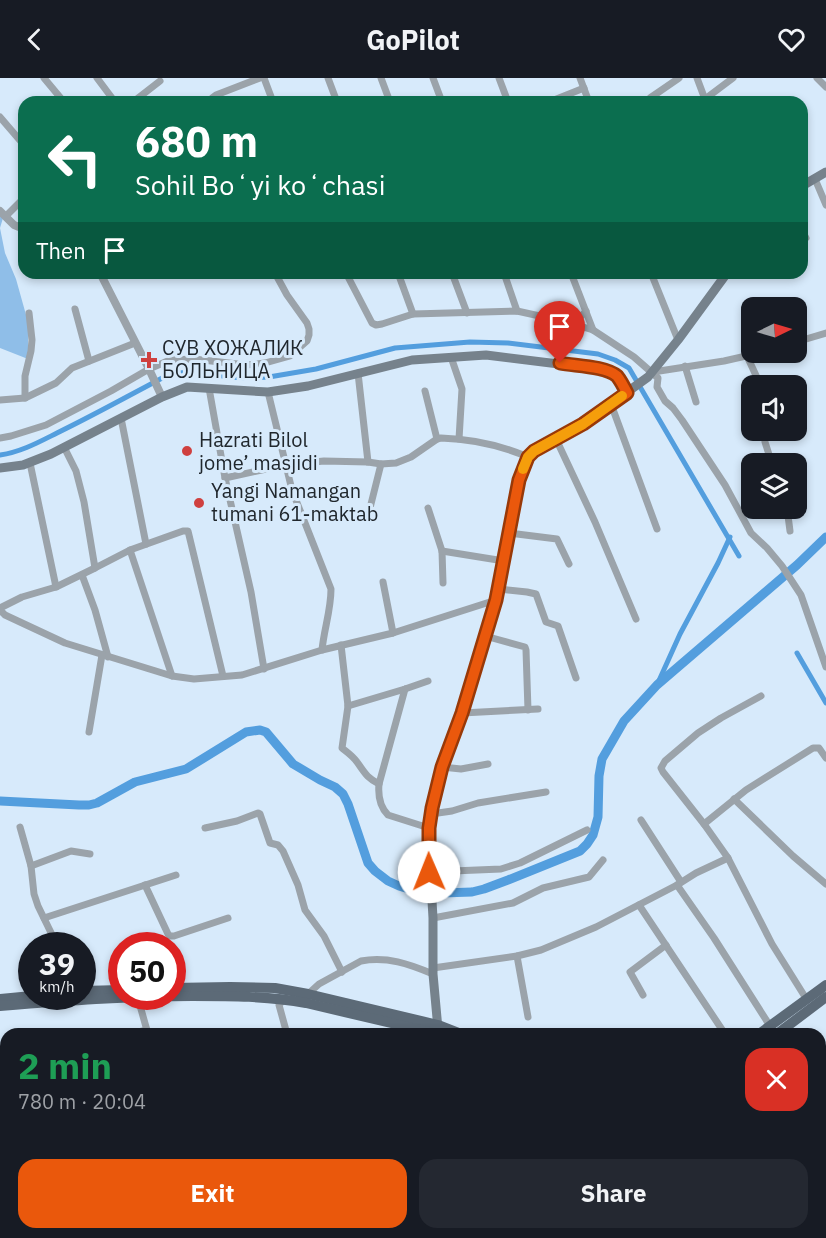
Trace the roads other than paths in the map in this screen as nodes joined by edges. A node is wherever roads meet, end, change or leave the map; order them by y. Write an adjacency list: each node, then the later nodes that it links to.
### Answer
1 (44, 78): 14 (street)
2 (97, 78): 15 (street)
3 (262, 78): 17 (street); 18 (street)
4 (328, 78): 19 (street)
5 (381, 78): 20 (street)
6 (433, 78): 21 (street)
7 (499, 78): 22 (street)
8 (580, 78): 13 (street)
9 (679, 78): 25 (street)
10 (697, 78): 26 (street)
11 (734, 78): 27 (street)
12 (160, 81): 16 (street)
13 (584, 88): 23 (street); 24 (street)
14 (59, 96)
15 (110, 96)
16 (141, 96)
17 (215, 96)
18 (270, 96)
19 (335, 96)
20 (388, 96)
21 (440, 96)
22 (506, 96)
23 (564, 96)
24 (587, 96)
25 (653, 96)
26 (704, 96)
27 (710, 96)
28 (0, 117): 29 (street)
29 (18, 138)
30 (822, 174): 31 (main road); 33 (street)
31 (808, 182)
32 (18, 203): 34 (street)
33 (826, 205)
34 (3, 214): 35 (street)
35 (18, 227)
36 (103, 279): 56 (street)
37 (278, 279): 61 (street)
38 (349, 279): 50 (street)
39 (400, 279): 50 (street)
40 (454, 279): 49 (street)
41 (506, 279): 46 (street)
42 (574, 279): 47 (street)
43 (653, 279): 55 (street)
44 (723, 279): 55 (main road)
45 (75, 309): 59 (street)
46 (518, 311): 49 (street); 51 (street)
47 (586, 311): 51 (street); 52 (street)
48 (29, 313): 69 (street)
49 (467, 313): 50 (street)
50 (413, 314)
51 (574, 324): 52 (street)
52 (593, 330): 63 (street)
53 (826, 333): 54 (street)
54 (807, 339)
55 (678, 340): 63 (main road)
56 (135, 343): 59 (street); 61 (street)
57 (451, 357): 62 (main road); 66 (main road); 76 (street)
58 (741, 357): 60 (street)
59 (89, 361): 69 (street)
60 (685, 366): 63 (street); 71 (street)
61 (150, 371): 68 (street); 74 (street)
62 (358, 373): 67 (main road); 80 (street)
63 (650, 374): 66 (main road); 111 (street)
64 (209, 388): 67 (main road); 68 (main road); 85 (street)
65 (425, 391): 75 (street)
66 (630, 391): 72 (main road)
67 (268, 392): 83 (street)
68 (160, 395): 73 (main road)
69 (26, 398): 70 (street)
70 (0, 400)
71 (696, 402)
72 (611, 404): 77 (main road); 89 (street)
73 (121, 418): 78 (main road); 92 (street)
74 (0, 438)
75 (437, 439): 76 (street); 82 (street)
76 (459, 439): 79 (street)
77 (556, 440): 79 (main road); 105 (street)
78 (64, 447): 81 (main road); 97 (street)
79 (528, 457): 91 (main road)
80 (368, 462): 82 (street); 83 (street)
81 (30, 463): 84 (main road); 101 (street)
82 (381, 464): 86 (street)
83 (285, 465): 85 (street); 109 (street)
84 (0, 468)
85 (225, 478): 112 (street)
86 (370, 507)
87 (428, 507): 94 (street)
88 (788, 519): 90 (street)
89 (657, 529)
90 (790, 531)
91 (509, 533): 95 (main road); 96 (street)
92 (146, 544): 93 (street); 114 (street)
93 (130, 550): 97 (street); 113 (street)
94 (442, 551): 95 (street); 100 (street)
95 (504, 561): 102 (main road)
96 (569, 564)
97 (95, 568): 98 (street)
98 (82, 575): 101 (street); 110 (street)
99 (383, 582): 106 (street)
100 (443, 583)
101 (56, 587): 104 (street)
102 (499, 589): 103 (main road); 115 (street)
103 (496, 600): 106 (street); 107 (main road)
104 (0, 609): 110 (street)
105 (636, 620)
106 (393, 633): 108 (street)
107 (485, 636): 121 (street); 122 (main road)
108 (341, 645): 109 (street); 119 (street)
109 (322, 650): 112 (street)
110 (105, 656): 113 (street); 123 (street)
111 (826, 667)
112 (264, 669): 114 (street)
113 (172, 676): 114 (street)
114 (223, 676)
115 (576, 678)
116 (428, 681): 117 (street)
117 (405, 689): 119 (street); 127 (street)
118 (761, 696): 132 (street)
119 (348, 706): 127 (street)
120 (538, 709): 121 (street)
121 (528, 710): 122 (street)
122 (462, 713): 126 (main road)
123 (89, 732)
124 (826, 758): 129 (street)
125 (488, 764): 126 (street)
126 (442, 767): 130 (main road)
127 (379, 784): 135 (street)
128 (546, 792): 130 (street)
129 (734, 799): 132 (street); 144 (street)
130 (431, 814): 135 (main road)
131 (641, 820): 143 (street)
132 (704, 824): 138 (street)
133 (20, 827): 140 (street)
134 (205, 828): 154 (street)
135 (429, 828): 141 (main road)
136 (587, 830): 141 (street)
137 (90, 854): 140 (street)
138 (728, 858): 143 (street); 165 (street)
139 (603, 860): 149 (street)
140 (31, 866): 147 (street)
141 (429, 872): 149 (main road)
142 (176, 875): 145 (street)
143 (679, 884): 146 (street); 175 (street)
144 (826, 884)
145 (145, 885): 147 (street); 148 (street)
146 (639, 905): 151 (street); 152 (street)
147 (44, 918): 150 (street)
148 (228, 918)
149 (433, 918): 153 (main road)
150 (51, 932)
151 (666, 945): 158 (street); 174 (street)
152 (517, 956): 153 (street); 168 (street)
153 (433, 971): 154 (street); 173 (main road)
154 (342, 972): 157 (street)
155 (826, 985): 165 (main road)
156 (186, 988): 157 (main road)
157 (308, 994): 172 (main road)
158 (643, 995)
159 (186, 996): 164 (main road)
160 (18, 997): 163 (main road)
161 (826, 997): 177 (main road)
162 (108, 998): 166 (main road)
163 (0, 999)
164 (284, 999): 170 (street); 171 (main road)
165 (807, 1000): 176 (main road)
166 (0, 1006)
167 (141, 1010): 169 (street)
168 (528, 1017)
169 (146, 1028)
170 (285, 1028)
171 (424, 1028)
172 (427, 1028)
173 (438, 1028)
174 (721, 1028)
175 (772, 1028)
176 (775, 1028)
177 (776, 1028)

